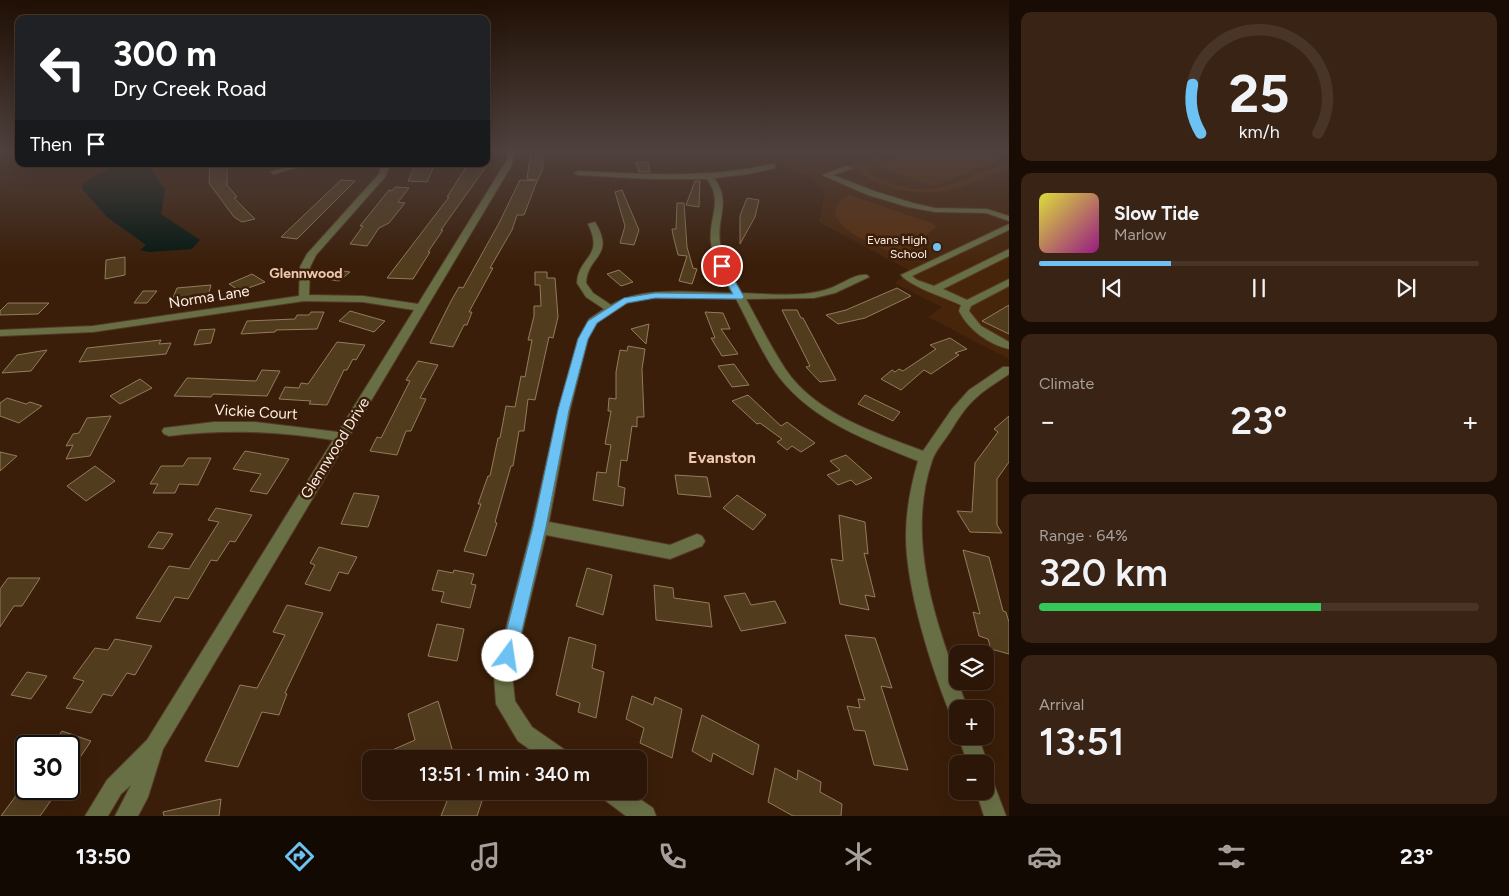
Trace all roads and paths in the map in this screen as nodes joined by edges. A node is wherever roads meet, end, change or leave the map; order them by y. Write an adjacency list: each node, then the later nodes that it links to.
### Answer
1 (370, 189): 13 (street)
2 (493, 189): 15 (street, Glennwood Drive)
3 (718, 189): 12 (street)
4 (860, 189): 5 (street)
5 (1009, 219)
6 (592, 224): 16 (street)
7 (1009, 227): 11 (street)
8 (1009, 252): 11 (street)
9 (864, 277): 12 (street)
10 (1009, 282): 14 (street)
11 (935, 289): 14 (street)
12 (739, 297): 16 (street); 22 (street)
13 (304, 298): 15 (street, Norma Lane); 17 (street, Norma Lane)
14 (967, 304): 18 (street)
15 (422, 308): 21 (street, Glennwood Drive)
16 (610, 308): 23 (street)
17 (0, 333)
18 (1009, 346)
19 (1007, 370): 22 (street)
20 (169, 430): 21 (street, Vickie Court)
21 (341, 437): 26 (street, Glennwood Drive)
22 (926, 458): 25 (street)
23 (540, 527): 24 (street); 27 (street)
24 (697, 541)
25 (955, 700)
26 (155, 744): 30 (street, Glennwood Drive); 31 (street, Glennwood Drive)
27 (548, 750)
28 (622, 800): 32 (street)
29 (990, 800): 33 (street)
30 (96, 816)
31 (126, 816)
32 (646, 816)
33 (995, 816)

